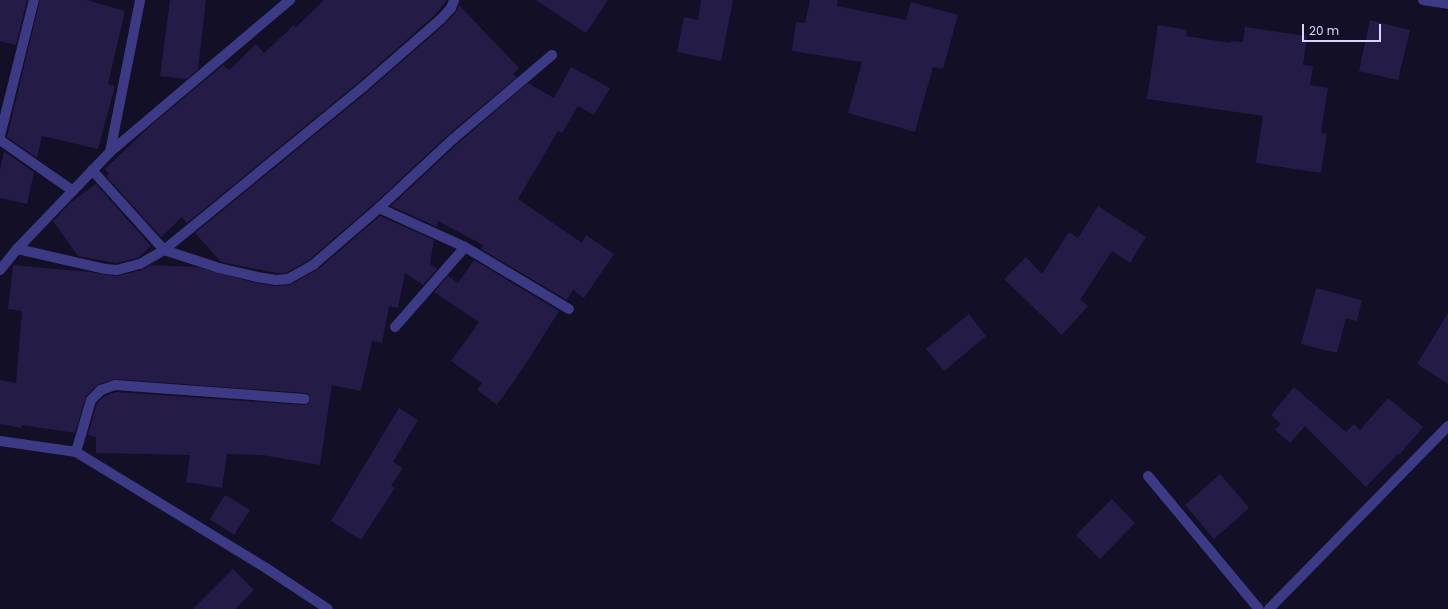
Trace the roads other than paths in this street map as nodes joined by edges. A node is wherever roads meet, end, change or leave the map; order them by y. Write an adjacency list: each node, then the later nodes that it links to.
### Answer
1 (34, 0): 8 (street)
2 (140, 0): 10 (street)
3 (290, 0): 10 (street)
4 (454, 0): 16 (street)
5 (1423, 0): 6 (street)
6 (1448, 4)
7 (552, 55): 13 (street)
8 (0, 136)
9 (0, 140): 12 (street)
10 (110, 152): 11 (street)
11 (92, 170): 12 (street); 16 (street)
12 (73, 191): 15 (street)
13 (379, 208): 14 (street); 16 (street)
14 (465, 247): 18 (street); 19 (street)
15 (17, 249): 16 (street); 17 (street)
16 (164, 250)
17 (0, 270)
18 (568, 309)
19 (395, 327)
20 (304, 399): 23 (street)
21 (1448, 426): 27 (street)
22 (0, 441): 23 (street)
23 (76, 452): 25 (street)
24 (1148, 476): 26 (street)
25 (328, 609)
26 (1259, 609)
27 (1269, 609)

